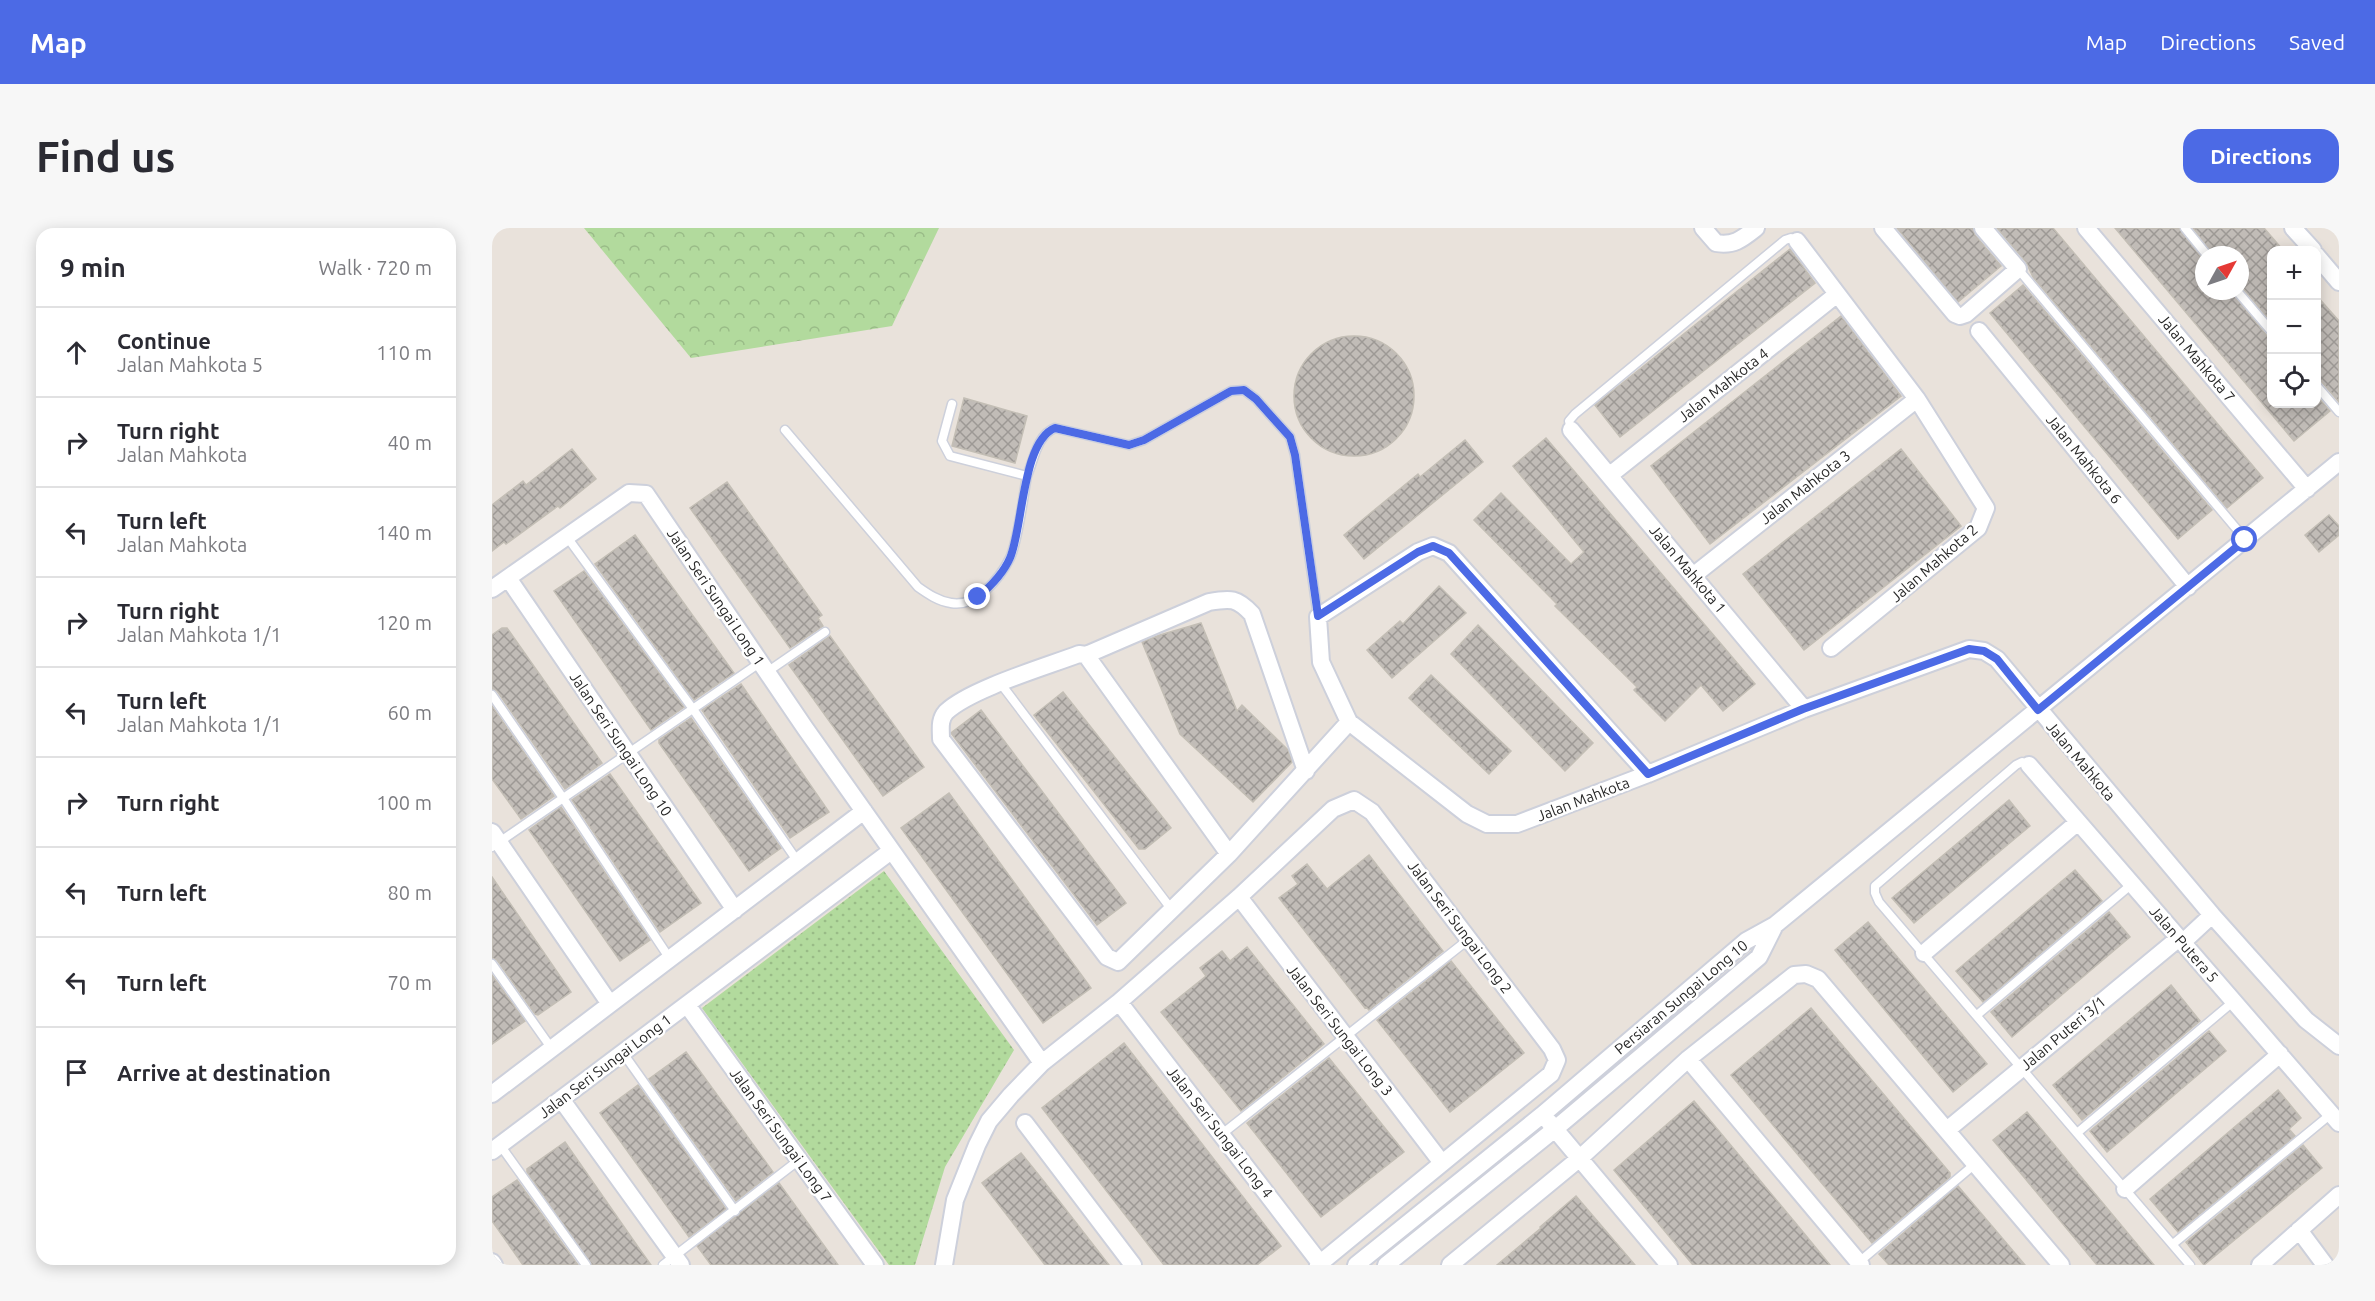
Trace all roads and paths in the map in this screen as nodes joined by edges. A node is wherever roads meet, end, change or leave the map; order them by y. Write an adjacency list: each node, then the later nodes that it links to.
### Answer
1 (1703, 228): 2 (street)
2 (1756, 228)
3 (1883, 228): 12 (street)
4 (1983, 228): 12 (street)
5 (2086, 228): 27 (street, Jalan Mahkota 7)
6 (2185, 228): 9 (lane)
7 (2294, 228): 10 (street)
8 (1797, 241): 14 (street); 23 (lane)
9 (2200, 246)
10 (2310, 246)
11 (2321, 261): 13 (street)
12 (2018, 268): 29 (lane)
13 (2339, 282)
14 (1836, 295): 19 (street); 25 (street, Jalan Mahkota 4)
15 (2245, 300): 16 (lane)
16 (2267, 327)
17 (1979, 331): 32 (street, Jalan Mahkota 6)
18 (2321, 391): 21 (lane)
19 (1917, 399): 30 (street, Jalan Mahkota 3); 36 (street, Jalan Mahkota 2)
20 (952, 404): 26 (lane)
21 (2339, 412)
22 (785, 430): 26 (lane)
23 (1571, 430): 25 (street, Jalan Mahkota 1)
24 (2339, 462): 27 (street)
25 (1610, 475): 30 (street, Jalan Mahkota 1)
26 (1027, 476): 34 (lane)
27 (2307, 489): 29 (street)
28 (567, 537): 31 (street, Jalan Seri Sungai Long 1); 38 (street, Jalan Seri Sungai Long 1); 41 (lane)
29 (2245, 540): 32 (street)
30 (1694, 575): 42 (street, Jalan Mahkota 1)
31 (508, 578): 33 (street, Jalan Seri Sungai Long 1); 45 (street, Jalan Seri Sungai Long 10)
32 (2188, 587): 43 (street)
33 (492, 589)
34 (1318, 616): 44 (street, Jalan Mahkota); 48 (street)
35 (825, 632): 38 (lane)
36 (1832, 648)
37 (1086, 655): 39 (street); 47 (street); 54 (street)
38 (764, 667): 41 (lane); 50 (street, Jalan Seri Sungai Long 1)
39 (1001, 684): 59 (lane); 59 (street)
40 (492, 695): 49 (lane)
41 (693, 709): 45 (lane); 55 (lane)
42 (1803, 709): 43 (street, Jalan Mahkota); 48 (street, Jalan Mahkota)
43 (2038, 710): 60 (street, Jalan Mahkota); 61 (street)
44 (1349, 722): 47 (street); 48 (street, Jalan Mahkota)
45 (628, 754): 49 (lane); 58 (street, Jalan Seri Sungai Long 10)
46 (2029, 765): 51 (street, Jalan Putera 5); 64 (lane)
47 (1306, 771): 54 (street)
48 (1648, 774)
49 (563, 798): 52 (lane); 65 (lane)
50 (864, 811): 53 (street, Jalan Seri Sungai Long 1); 55 (street)
51 (2079, 822): 56 (street, Jalan Putera 5); 64 (street)
52 (494, 840): 69 (street)
53 (891, 850): 70 (street, Jalan Seri Sungai Long 1); 78 (street, Jalan Seri Sungai Long 1)
54 (1229, 854): 59 (street)
55 (798, 862): 58 (street)
56 (2132, 884): 62 (street, Jalan Putera 5); 71 (lane)
57 (1239, 897): 63 (street, Jalan Seri Sungai Long 2); 68 (street); 72 (street, Jalan Seri Sungai Long 3)
58 (735, 910): 65 (street)
59 (1172, 910)
60 (2209, 911): 62 (street, Jalan Puteri 3/1); 73 (street, Jalan Mahkota)
61 (1774, 925): 82 (street, Persiaran Sungai Long 10); 85 (street, Persiaran Sungai Long 10)
62 (2179, 938): 67 (street, Jalan Putera 5); 79 (street, Jalan Puteri 3/1)
63 (1469, 939): 72 (lane); 92 (street, Jalan Seri Sungai Long 2)
64 (1924, 953): 71 (lane)
65 (670, 959): 69 (street)
66 (492, 964): 74 (lane)
67 (2234, 1001): 76 (street, Jalan Putera 5); 87 (lane)
68 (1119, 1002): 78 (street); 88 (street, Jalan Seri Sungai Long 4)
69 (610, 1004): 74 (street)
70 (687, 1005): 75 (street, Jalan Seri Sungai Long 1); 91 (street, Jalan Seri Sungai Long 7)
71 (1977, 1015): 79 (lane)
72 (1346, 1037): 88 (lane); 92 (street, Jalan Seri Sungai Long 3)
73 (2339, 1046)
74 (552, 1049): 80 (street)
75 (623, 1053): 81 (street, Jalan Seri Sungai Long 1); 96 (lane)
76 (2280, 1054): 83 (street, Jalan Putera 5); 94 (street)
77 (1688, 1059): 86 (street); 90 (street); 101 (street)
78 (1042, 1063): 105 (street)
79 (2022, 1067): 86 (street, Jalan Puteri 3/1); 87 (lane)
80 (492, 1094)
81 (561, 1099): 89 (street, Jalan Seri Sungai Long 1); 100 (street)
82 (1542, 1115): 85 (street); 107 (street, Persiaran Sungai Long 10)
83 (2335, 1118): 98 (lane)
84 (1025, 1123): 106 (street)
85 (1555, 1129): 90 (street); 108 (street, Persiaran Sungai Long 10)
86 (1947, 1130): 93 (street)
87 (2077, 1133): 94 (lane)
88 (1222, 1134): 102 (street, Jalan Seri Sungai Long 4)
89 (496, 1148): 103 (lane)
90 (1580, 1158): 99 (street); 110 (street)
91 (799, 1161): 96 (lane); 104 (street, Jalan Seri Sungai Long 7)
92 (1442, 1162): 102 (street)
93 (1975, 1164): 101 (lane); 111 (street)
94 (2125, 1189): 98 (lane)
95 (2339, 1195): 97 (street)
96 (735, 1211): 100 (lane)
97 (2299, 1230): 113 (street); 114 (street)
98 (2173, 1245): 112 (lane)
99 (1469, 1259): 109 (street)
100 (673, 1262)
101 (1855, 1262)
102 (1319, 1264)
103 (586, 1265)
104 (874, 1265)
105 (944, 1265)
106 (1133, 1265)
107 (1356, 1265)
108 (1386, 1265)
109 (1450, 1265)
110 (1669, 1265)
111 (2061, 1265)
112 (2190, 1265)
113 (2260, 1265)
114 (2325, 1265)

